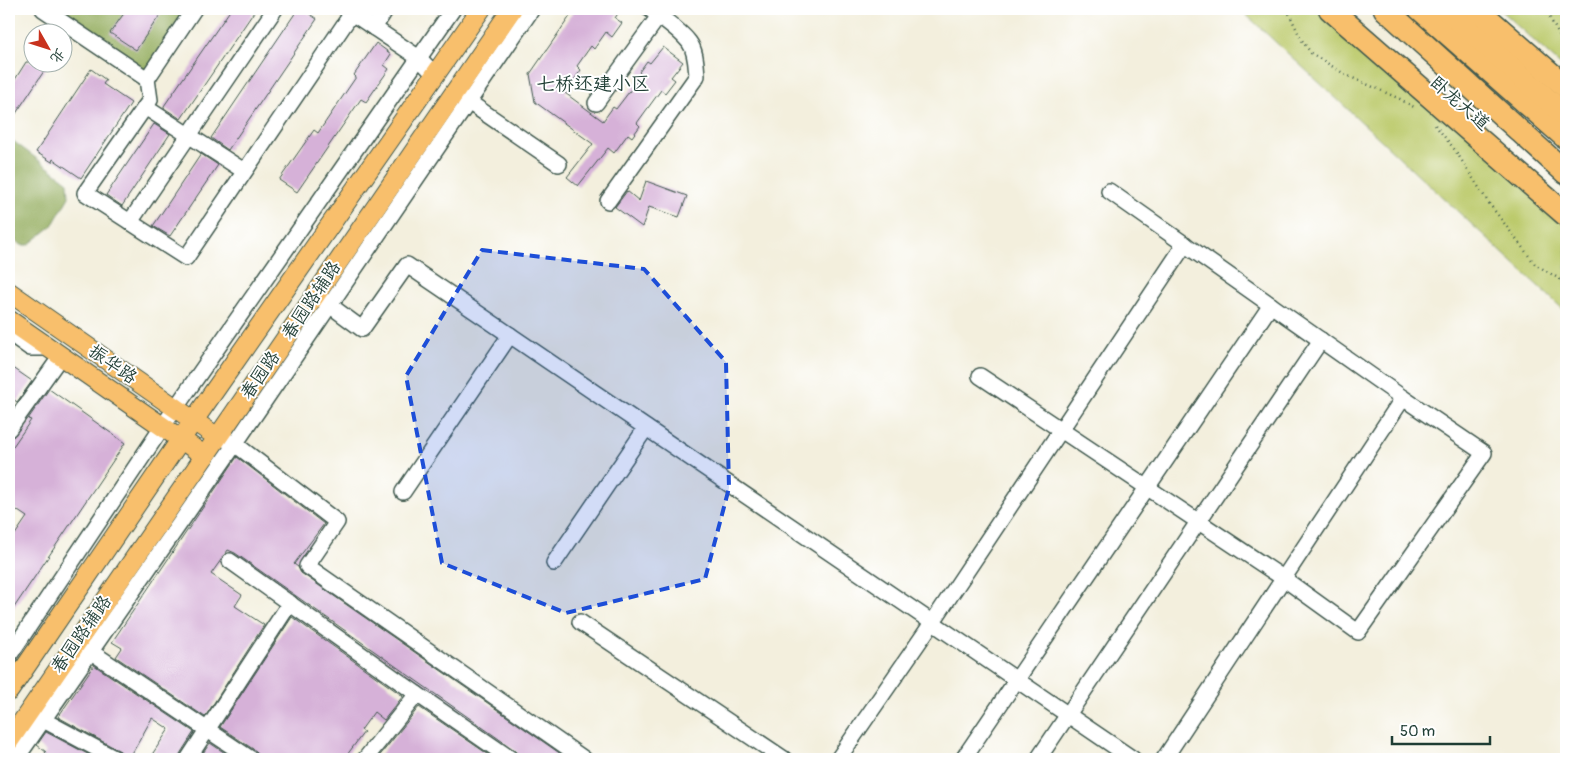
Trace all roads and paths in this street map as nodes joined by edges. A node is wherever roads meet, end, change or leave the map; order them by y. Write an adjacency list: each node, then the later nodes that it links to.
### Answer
1 (43, 9): 23 (street)
2 (194, 9): 23 (street)
3 (275, 9): 31 (street)
4 (386, 9): 19 (street)
5 (453, 9): 21 (street)
6 (481, 9): 22 (main road, 春园路)
7 (512, 9): 25 (main road, 春园路)
8 (532, 9): 25 (street)
9 (1287, 9): 28 (path)
10 (1330, 9): 39 (highway)
11 (1353, 9): 37 (highway, 卧龙大道)
12 (1385, 9): 35 (highway)
13 (1420, 9): 32 (highway)
14 (1446, 9): 29 (highway)
15 (1477, 9): 24 (highway)
16 (1545, 9): 20 (path)
17 (349, 11): 19 (street); 34 (street)
18 (655, 12): 26 (street); 38 (street)
19 (374, 28): 21 (street)
20 (1566, 48)
21 (419, 58): 22 (street); 42 (street)
22 (435, 75): 45 (main road, 春园路)
23 (147, 79): 27 (street)
24 (1566, 87)
25 (462, 97): 33 (street); 47 (main road, 春园路)
26 (596, 103)
27 (145, 107): 31 (street); 40 (street)
28 (1417, 109)
29 (1566, 116)
30 (1431, 121): 44 (path)
31 (189, 135): 34 (street); 40 (street)
32 (1566, 138)
33 (559, 164)
34 (244, 171): 40 (street)
35 (1566, 173)
36 (1109, 191): 41 (street)
37 (1566, 196)
38 (608, 201)
39 (1566, 215)
40 (130, 222)
41 (1185, 244): 48 (street); 62 (street)
42 (266, 278): 45 (street); 57 (street)
43 (9, 283): 50 (street)
44 (1566, 283)
45 (284, 291): 58 (main road, 春园路)
46 (9, 292): 50 (main road, 振华路)
47 (323, 300): 52 (street); 63 (main road, 春园路); 65 (street, 春园路辅路)
48 (1271, 305): 53 (street); 67 (street)
49 (9, 320): 54 (main road, 振华路)
50 (63, 330): 57 (main road, 振华路)
51 (9, 334): 54 (street)
52 (510, 335): 60 (street); 68 (street)
53 (1321, 340): 56 (street); 70 (street)
54 (56, 352): 59 (main road, 振华路); 61 (street)
55 (980, 376): 62 (street)
56 (1402, 398): 74 (street); 74 (street)
57 (176, 408): 58 (main road, 振华路); 59 (street)
58 (194, 420): 63 (main road, 振华路); 64 (main road, 春园路)
59 (163, 426): 64 (main road, 振华路); 79 (street)
60 (646, 428): 73 (street); 77 (street)
61 (9, 429)
62 (1061, 430): 67 (street); 77 (street)
63 (217, 437): 65 (street); 66 (main road, 春园路)
64 (182, 439): 66 (main road, 振华路); 80 (main road, 春园路)
65 (235, 444): 71 (street, 春园路辅路); 94 (street)
66 (205, 456): 69 (main road, 春园路)
67 (1147, 488): 70 (street); 81 (street)
68 (403, 492)
69 (160, 521): 71 (street); 78 (main road, 春园路)
70 (1199, 522): 74 (street); 84 (street)
71 (179, 525): 78 (street, 春园路辅路)
72 (230, 561): 75 (street)
73 (554, 563)
74 (1283, 578): 100 (street)
75 (290, 603): 83 (street); 86 (street)
76 (580, 622): 95 (street)
77 (932, 623): 81 (street); 96 (street)
78 (84, 647): 85 (main road, 春园路); 86 (street)
79 (9, 656)
80 (14, 671): 82 (main road, 春园路)
81 (1016, 681): 84 (street); 97 (street)
82 (9, 690)
83 (417, 694): 92 (street); 93 (street)
84 (1067, 714): 98 (street); 99 (street)
85 (36, 716): 87 (main road, 春园路); 88 (street); 89 (street)
86 (208, 730): 90 (street); 91 (street)
87 (9, 741)
88 (16, 759)
89 (116, 759)
90 (188, 759)
91 (251, 759)
92 (365, 759)
93 (511, 759)
94 (584, 759)
95 (784, 759)
96 (838, 759)
97 (963, 759)
98 (1038, 759)
99 (1133, 759)
100 (1164, 759)

